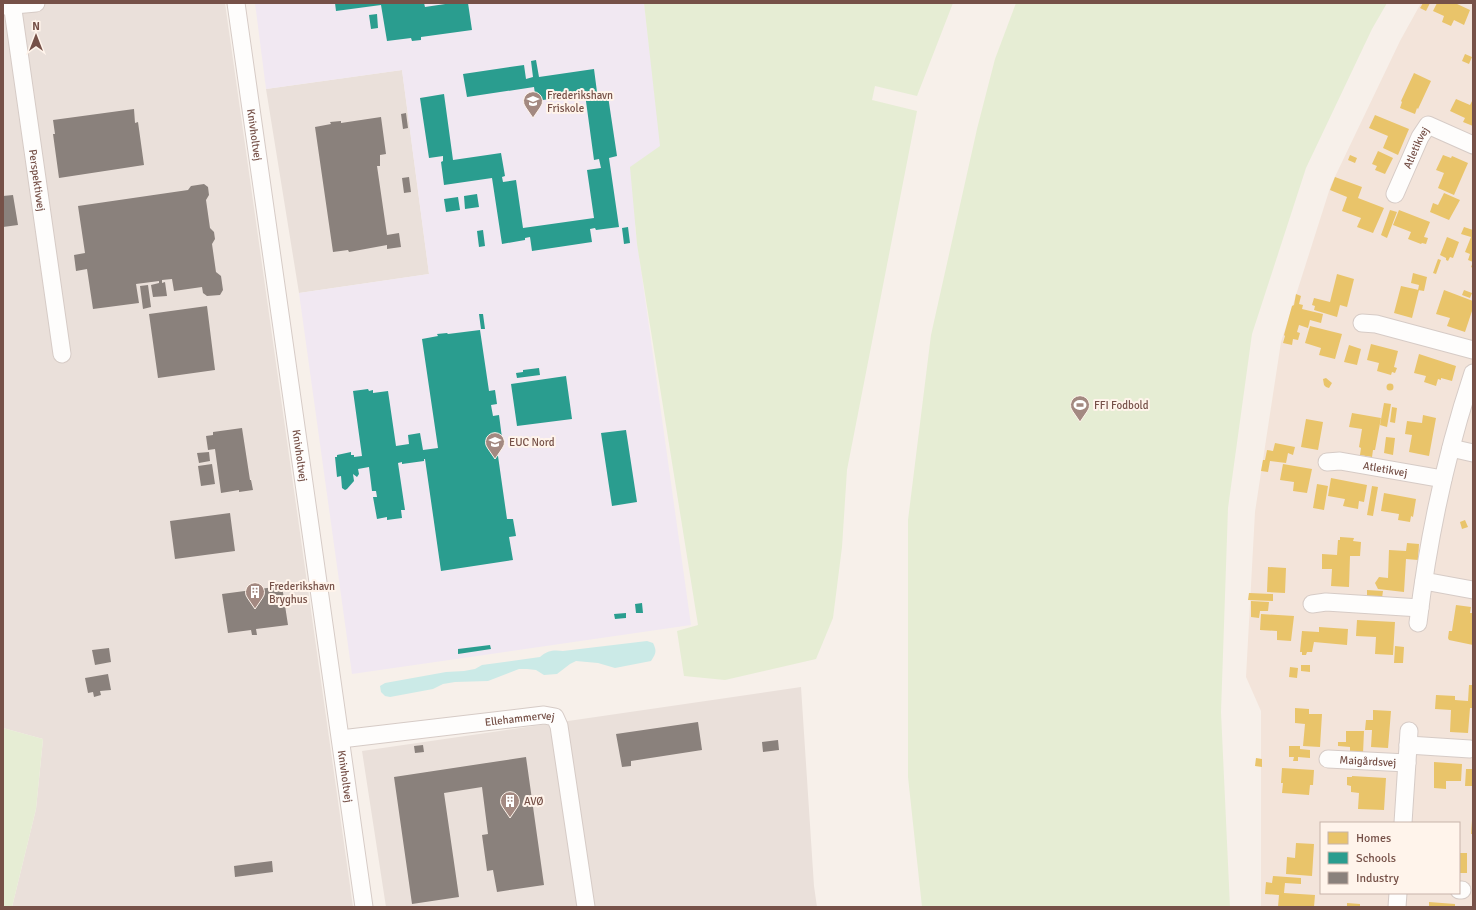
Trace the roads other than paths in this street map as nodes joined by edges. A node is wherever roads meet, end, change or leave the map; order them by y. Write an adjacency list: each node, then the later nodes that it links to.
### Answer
1 (36, 3): 3 (street)
2 (236, 3): 17 (street, Knivholtvej)
3 (9, 5): 8 (street, Perspektivvej)
4 (1473, 145): 5 (street, Atletikvej)
5 (1395, 194)
6 (1362, 323): 7 (street)
7 (1473, 350)
8 (62, 354)
9 (1473, 373): 10 (street)
10 (1451, 448): 11 (street); 13 (street)
11 (1473, 453)
12 (1327, 462): 13 (street, Atletikvej)
13 (1444, 478): 14 (street)
14 (1424, 581): 15 (street); 16 (street)
15 (1473, 590)
16 (1312, 604)
17 (341, 739): 23 (street, Knivholtvej); 24 (street, Ellehammervej)
18 (1470, 749): 20 (street, Maigårdsvej)
19 (1328, 759): 20 (street, Maigårdsvej)
20 (1407, 763): 21 (street, Maigårdsvej)
21 (1403, 822)
22 (1398, 894): 25 (street)
23 (364, 907)
24 (586, 907)
25 (1397, 907)

